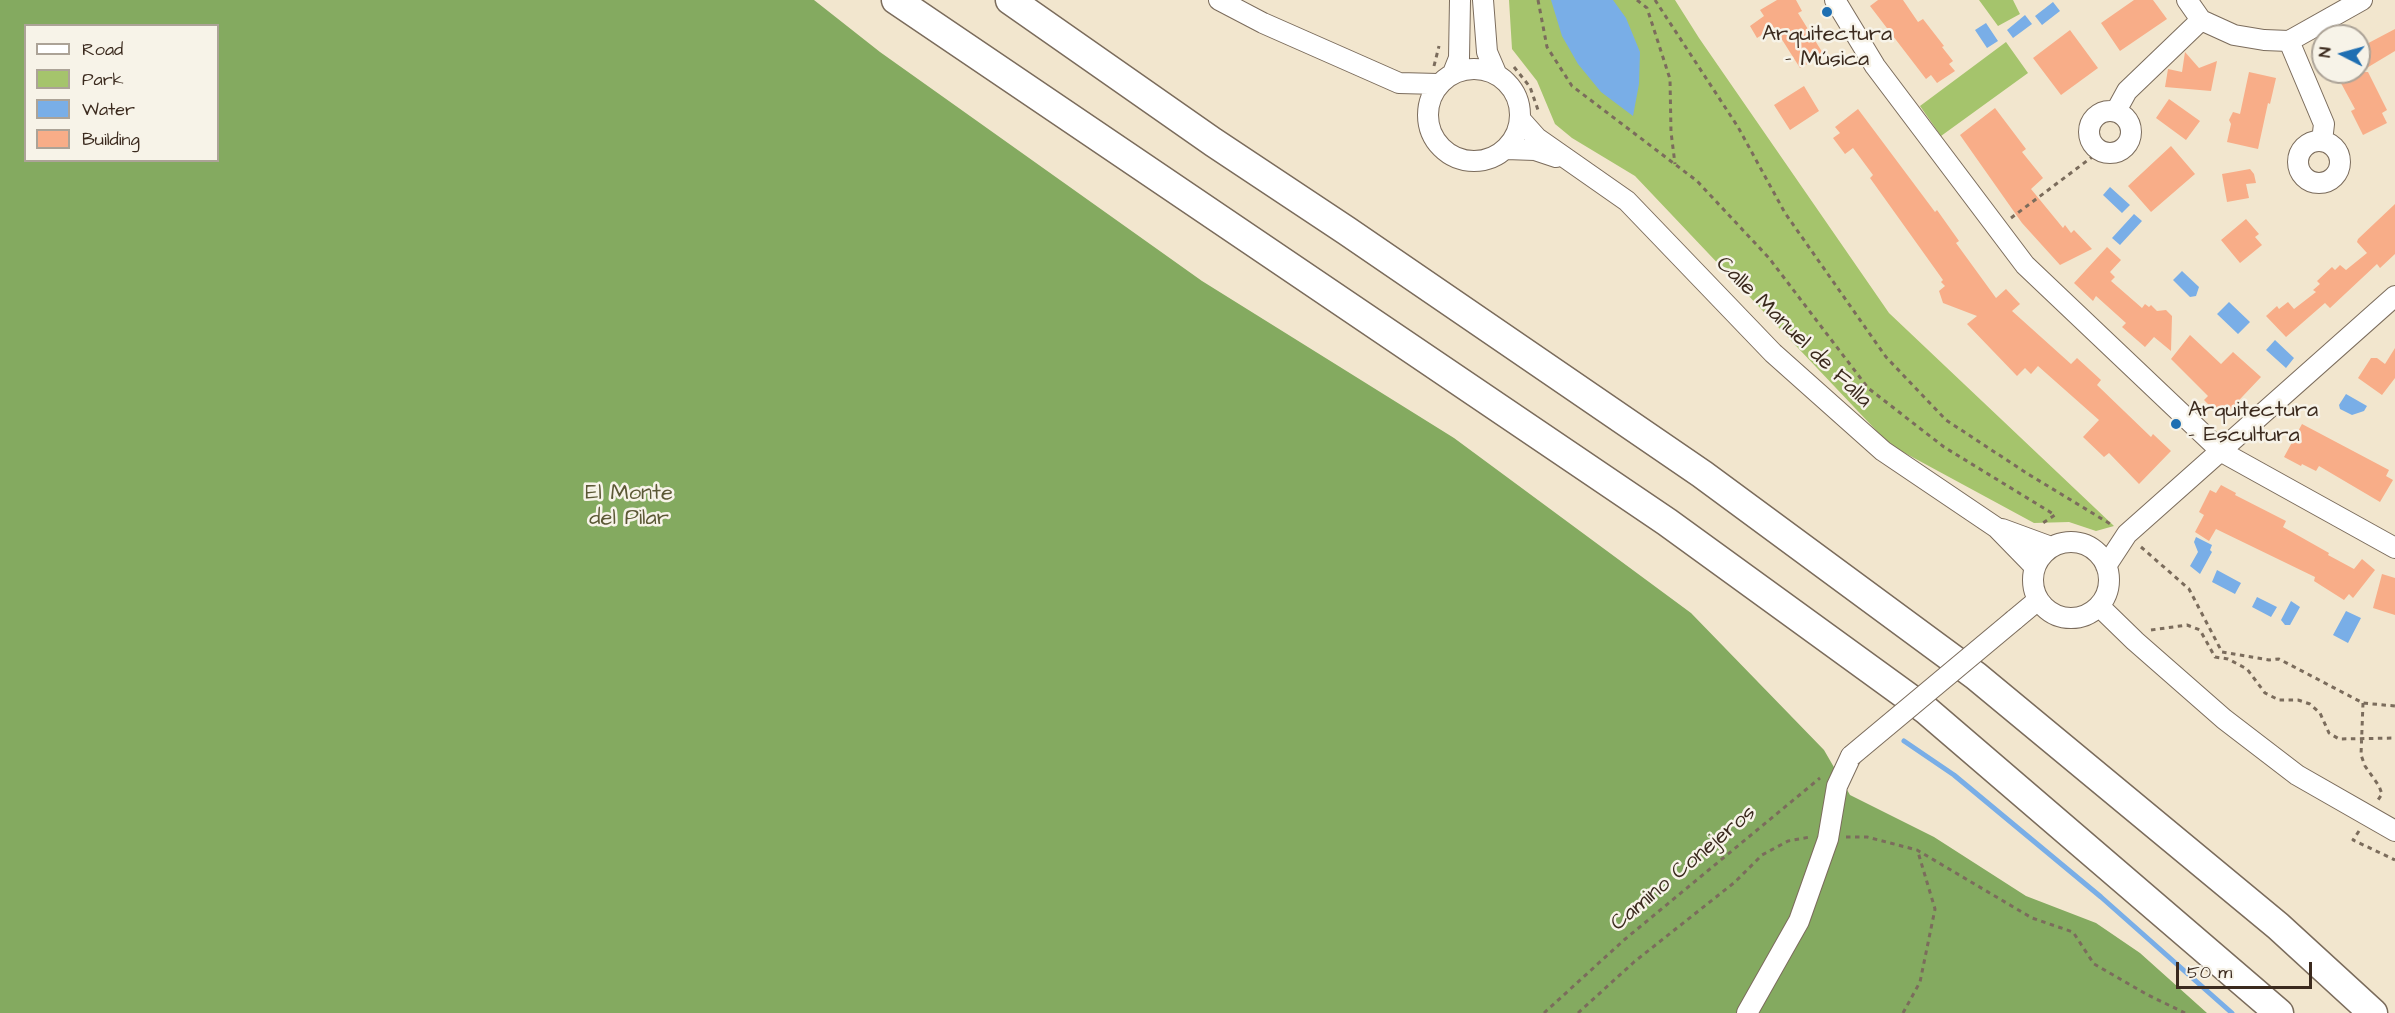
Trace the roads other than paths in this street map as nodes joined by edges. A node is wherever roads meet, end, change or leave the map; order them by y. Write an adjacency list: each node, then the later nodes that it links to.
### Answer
1 (896, 0): 17 (highway)
2 (916, 0): 17 (highway)
3 (1010, 0): 13 (highway)
4 (1032, 0): 13 (highway)
5 (1219, 0): 16 (street)
6 (1460, 0): 15 (street)
7 (1484, 0): 14 (street)
8 (1835, 0): 25 (street)
9 (2187, 0): 11 (street)
10 (2362, 0): 12 (street)
11 (2201, 20): 12 (street); 18 (street)
12 (2289, 41): 21 (street)
13 (1084, 53): 38 (highway)
14 (1496, 73): 15 (street); 20 (street)
15 (1446, 79): 16 (street); 19 (street)
16 (1400, 82): 19 (street)
17 (1023, 87): 37 (highway)
18 (2116, 111): 18 (street)
19 (1427, 114): 22 (street)
20 (1520, 119): 22 (street); 23 (street, Calle Manuel de Falla)
21 (2322, 141)
22 (1506, 149): 23 (street, Calle Manuel de Falla)
23 (1567, 161): 26 (street, Calle Manuel de Falla)
24 (2395, 296): 25 (street)
25 (2222, 452): 27 (street); 30 (street)
26 (1997, 528): 28 (street, Calle Manuel de Falla); 32 (street, Calle Manuel de Falla)
27 (2127, 534): 29 (street); 31 (street)
28 (2051, 547): 29 (street); 32 (street)
29 (2091, 548): 31 (street)
30 (2395, 548)
31 (2106, 566): 34 (street)
32 (2035, 567): 33 (street)
33 (2038, 600): 34 (street); 36 (street, bridge)
34 (2099, 606): 35 (street)
35 (2395, 831)
36 (1747, 1013)
37 (2279, 1013)
38 (2373, 1013)

